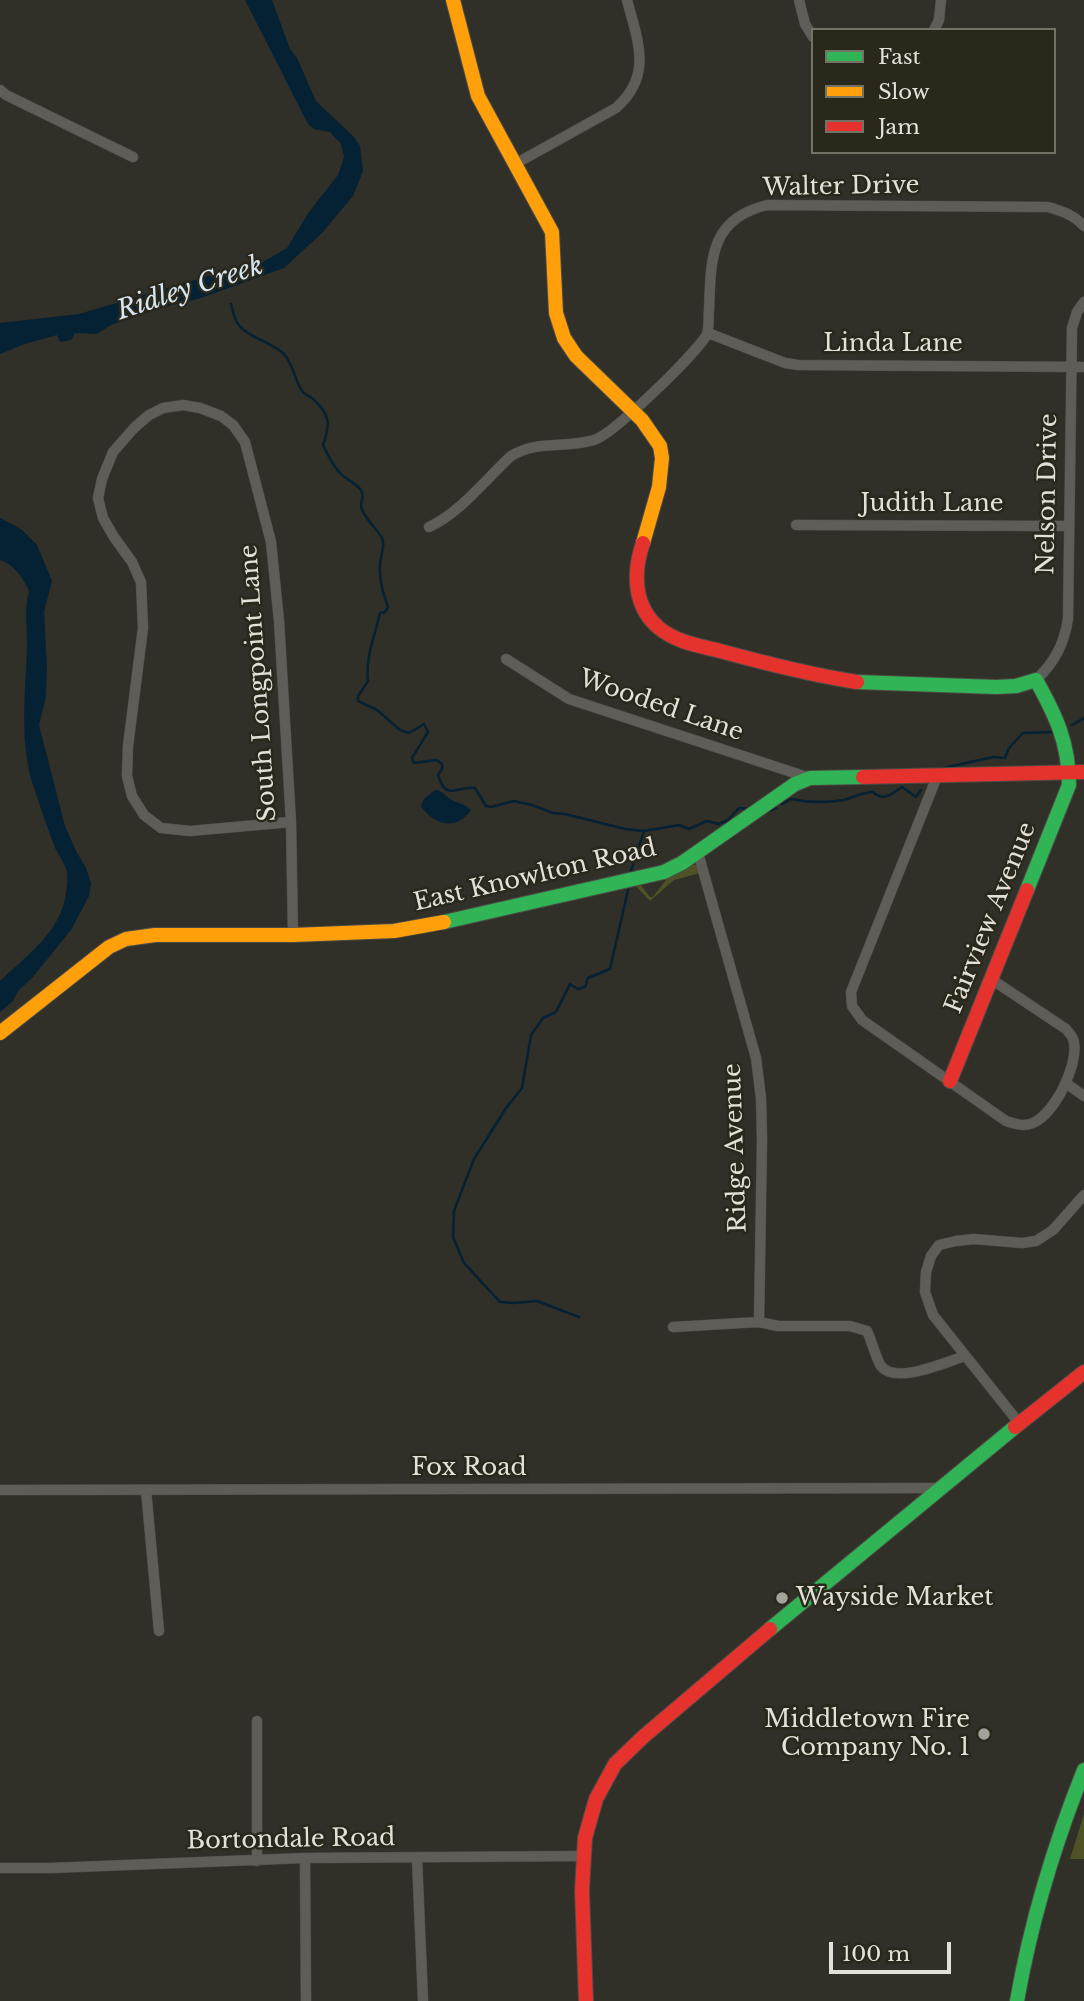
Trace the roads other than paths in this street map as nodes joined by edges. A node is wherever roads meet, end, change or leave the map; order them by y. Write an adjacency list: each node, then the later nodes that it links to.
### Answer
1 (453, 0): 9 (street)
2 (626, 0): 9 (street)
3 (799, 0): 6 (street)
4 (942, 0): 5 (street)
5 (935, 28)
6 (811, 34)
7 (0, 90): 8 (street)
8 (132, 157)
9 (515, 164): 15 (street)
10 (1084, 226): 12 (street, Walter Drive)
11 (1084, 302): 13 (street, Nelson Drive)
12 (708, 333): 13 (street, Linda Lane); 15 (street)
13 (1072, 367): 14 (street, Linda Lane); 17 (street, Nelson Drive)
14 (1084, 367)
15 (633, 411): 18 (street); 20 (street)
16 (796, 524): 17 (street, Judith Lane)
17 (1068, 526): 20 (street, Nelson Drive)
18 (429, 527)
19 (506, 659): 23 (street, Wooded Lane)
20 (1036, 680): 21 (street)
21 (1077, 772): 22 (street, East Knowlton Road); 27 (street, Fairview Avenue)
22 (938, 774): 23 (street, East Knowlton Road); 29 (street)
23 (810, 778): 25 (street, East Knowlton Road)
24 (291, 822): 24 (street, South Longpoint Lane); 26 (street, South Longpoint Lane)
25 (698, 853): 26 (street, East Knowlton Road); 33 (street, Ridge Avenue)
26 (293, 935): 28 (street, East Knowlton Road)
27 (991, 979): 29 (street, Fairview Avenue); 30 (street)
28 (0, 1033)
29 (950, 1081): 30 (street)
30 (1067, 1084): 31 (street)
31 (1084, 1096)
32 (1084, 1195): 35 (street)
33 (759, 1322): 34 (street); 35 (street)
34 (673, 1327)
35 (965, 1356): 37 (street)
36 (1084, 1371): 37 (street)
37 (1019, 1423): 38 (street)
38 (939, 1488): 40 (street, Fox Road); 44 (street)
39 (0, 1490): 40 (street, Fox Road)
40 (146, 1490): 41 (street)
41 (159, 1631)
42 (257, 1721): 47 (street)
43 (1084, 1770): 52 (street)
44 (584, 1856): 46 (street, Bortondale Road); 51 (street)
45 (305, 1858): 46 (street, Bortondale Road); 47 (street, Bortondale Road); 49 (street)
46 (417, 1858): 50 (street)
47 (257, 1861): 48 (street, Bortondale Road)
48 (0, 1868)
49 (306, 2001)
50 (423, 2001)
51 (586, 2001)
52 (1017, 2001)

